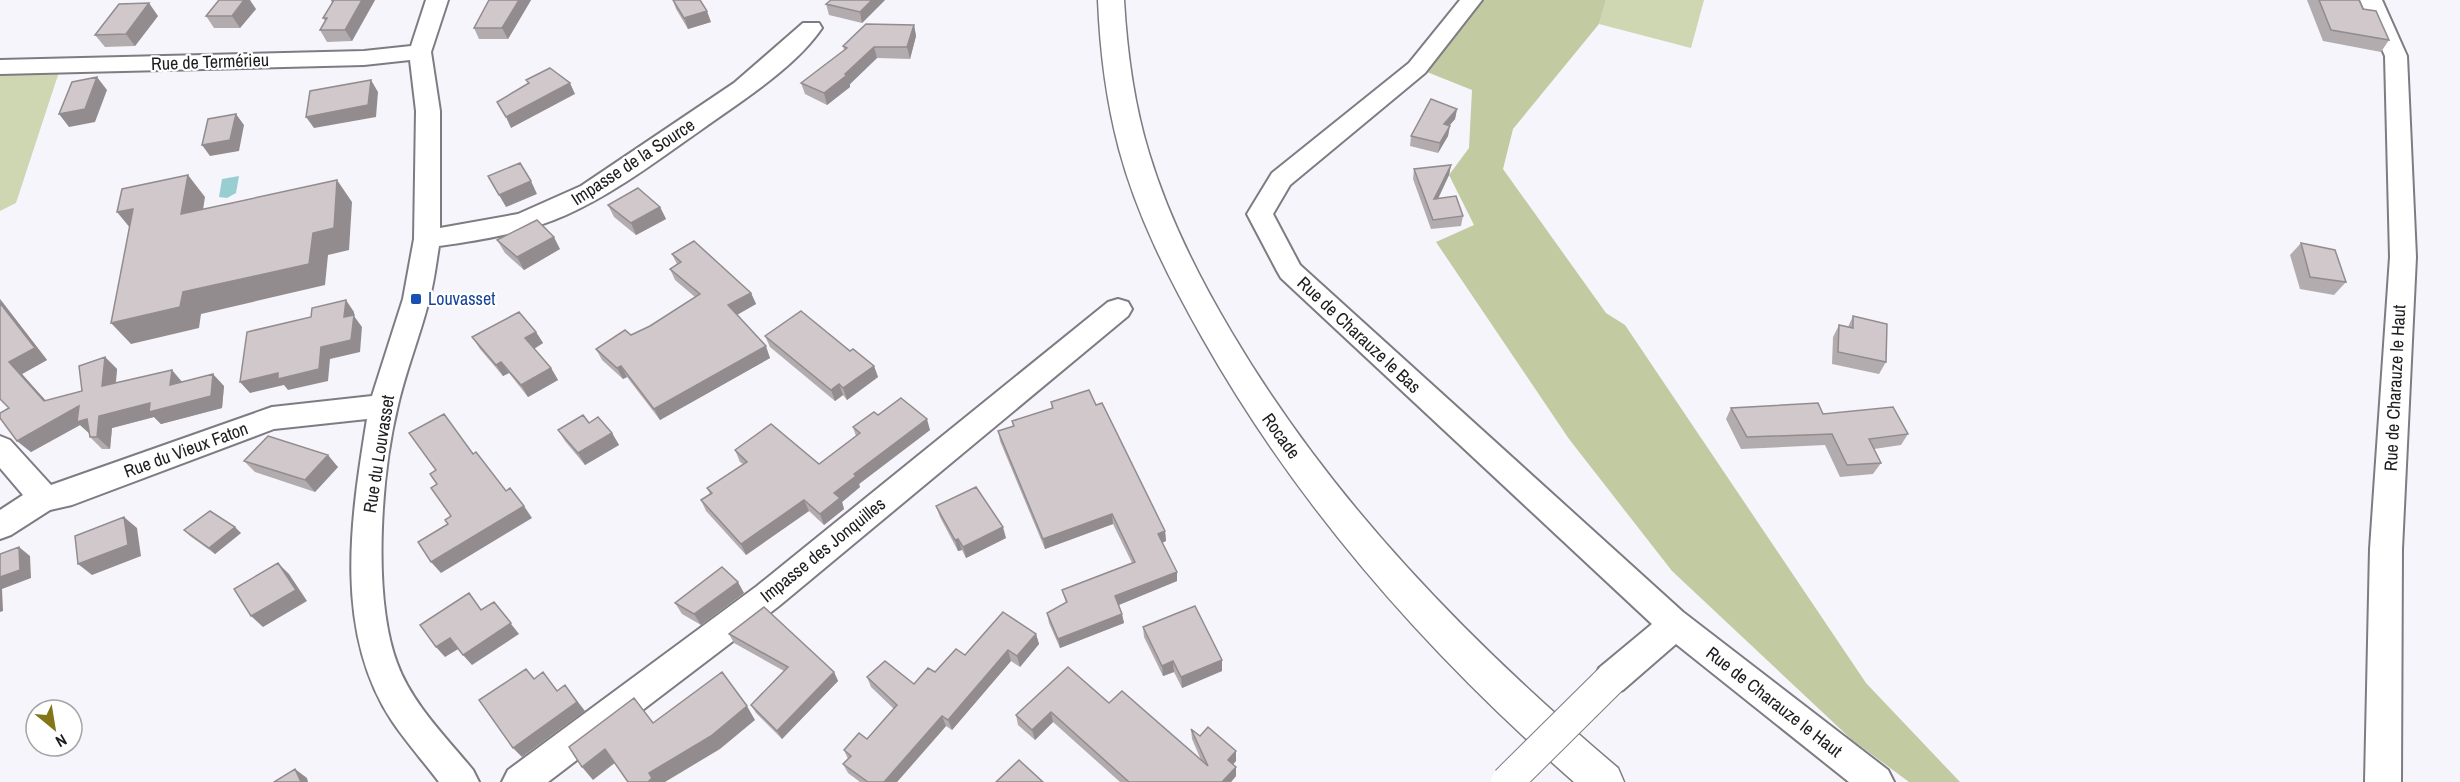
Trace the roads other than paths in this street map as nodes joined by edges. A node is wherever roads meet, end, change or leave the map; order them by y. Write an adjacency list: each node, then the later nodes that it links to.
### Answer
1 (437, 0): 6 (street, Rue du Louvasset)
2 (1111, 0): 18 (main road, Rocade)
3 (1471, 0): 14 (street, Rue de Charauze le Bas)
4 (2370, 0): 20 (street, Rue de Charauze le Haut)
5 (811, 28): 8 (street, Impasse de la Source)
6 (420, 52): 7 (street, Rue de Termérieu); 8 (street, Rue du Louvasset)
7 (0, 67)
8 (427, 239): 10 (street, Rue du Louvasset)
9 (1118, 309): 16 (street, Impasse des Jonquilles)
10 (383, 406): 12 (street, Rue du Vieux Faton); 15 (street, Rue du Louvasset)
11 (0, 448): 12 (street)
12 (44, 498): 13 (street, Rue du Vieux Faton)
13 (0, 526)
14 (1672, 622): 17 (street, bridge); 19 (street, Rue de Charauze le Haut)
15 (461, 782)
16 (520, 782)
17 (1507, 782)
18 (1604, 782)
19 (1876, 782)
20 (2383, 782)

